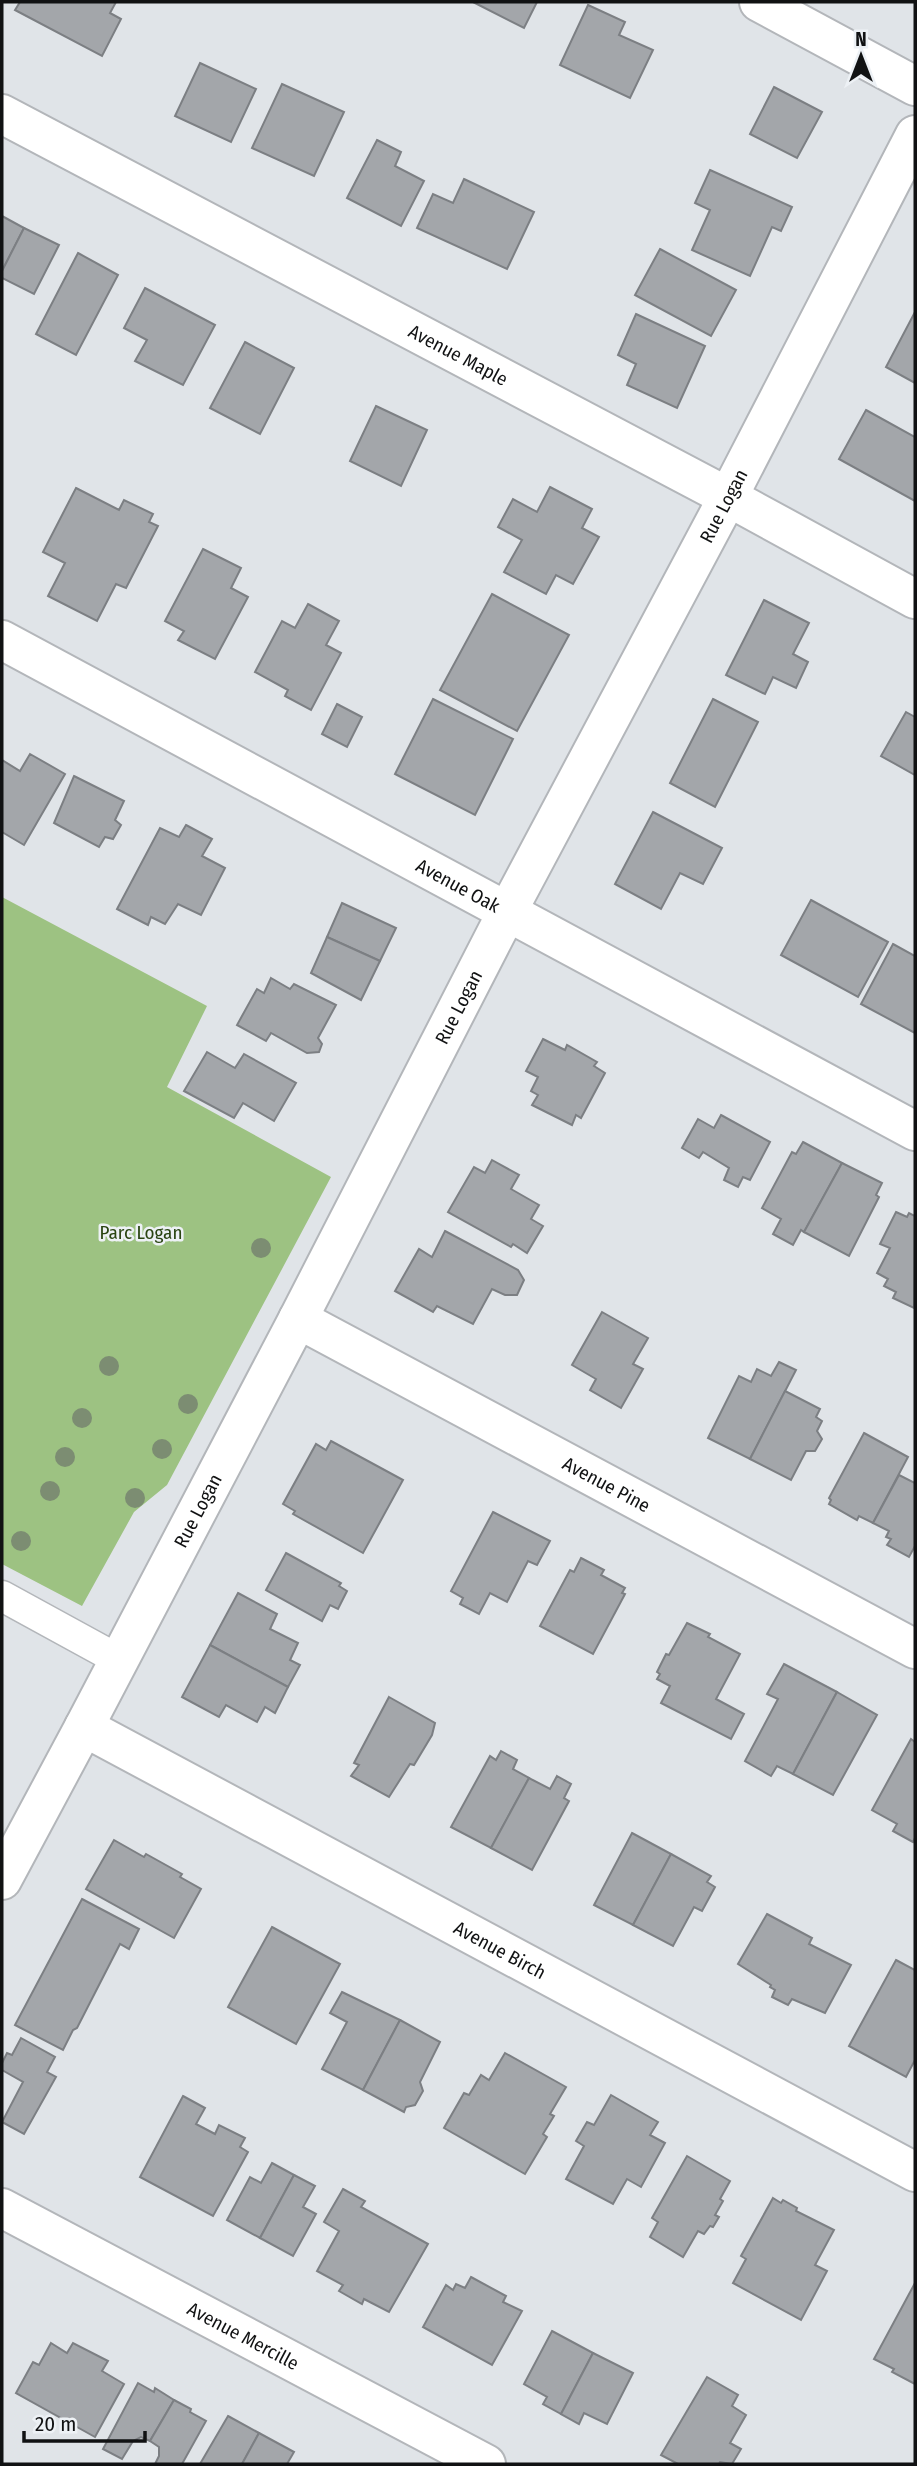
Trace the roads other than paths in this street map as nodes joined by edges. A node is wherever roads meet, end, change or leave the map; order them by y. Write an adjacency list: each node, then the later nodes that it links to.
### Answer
1 (759, 2): 2 (street)
2 (915, 86)
3 (2, 114): 5 (street, Avenue Maple)
4 (915, 135): 5 (street, Rue Logan)
5 (727, 497): 6 (street, Avenue Maple); 8 (street, Rue Logan)
6 (915, 599)
7 (2, 640): 8 (street, Avenue Oak)
8 (507, 912): 9 (street, Avenue Oak); 10 (street, Rue Logan)
9 (915, 1130)
10 (298, 1319): 12 (street, Avenue Pine); 13 (street, Rue Logan)
11 (2, 1596): 13 (street)
12 (915, 1649)
13 (119, 1660): 14 (street, Rue Logan)
14 (84, 1727): 15 (street, Rue Logan); 16 (street, Avenue Birch)
15 (2, 1880)
16 (915, 2172)
17 (2, 2208): 18 (street, Avenue Mercille)
18 (486, 2464)

